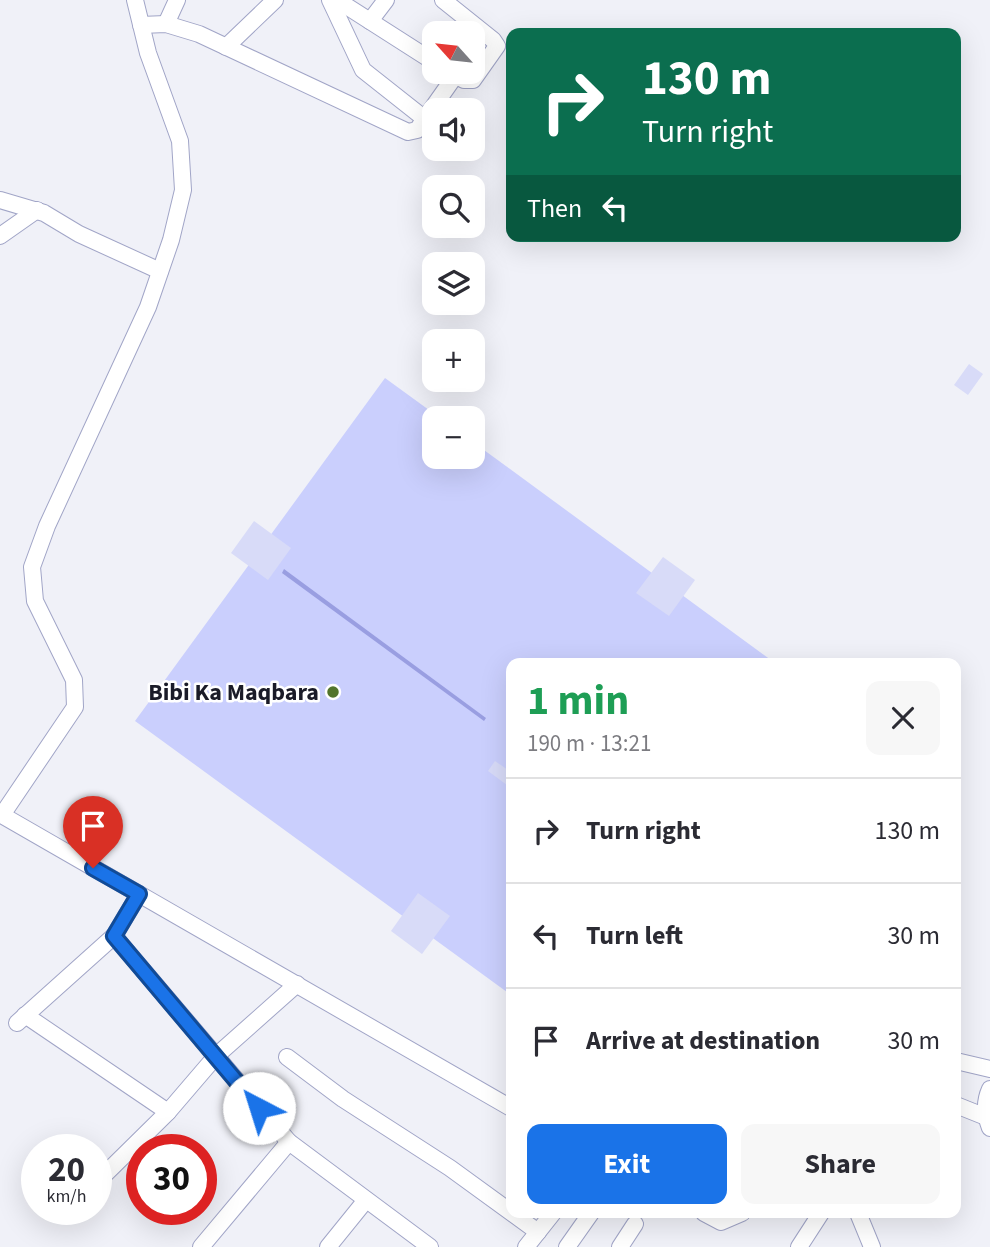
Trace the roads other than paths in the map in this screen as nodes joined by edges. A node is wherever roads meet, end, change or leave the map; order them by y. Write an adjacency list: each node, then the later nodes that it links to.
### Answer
1 (135, 0): 11 (street)
2 (177, 0): 10 (street)
3 (275, 0): 13 (street)
4 (330, 0): 16 (street)
5 (337, 0): 8 (street)
6 (386, 0): 8 (street)
7 (443, 0): 9 (street)
8 (370, 21): 14 (street)
9 (469, 21)
10 (166, 24): 11 (street); 13 (street)
11 (141, 25): 21 (street)
12 (485, 34): 15 (street)
13 (226, 47): 17 (street)
14 (422, 54)
15 (485, 63)
16 (422, 117)
17 (422, 123)
18 (0, 200): 19 (street)
19 (37, 210): 20 (street); 21 (street)
20 (0, 236)
21 (160, 271): 22 (street)
22 (1, 814): 23 (street)
23 (139, 894): 24 (street); 25 (street)
24 (114, 936): 26 (street); 33 (street)
25 (297, 984): 26 (street); 31 (street)
26 (216, 1056): 33 (street); 35 (street)
27 (287, 1057): 38 (street)
28 (961, 1062): 29 (street)
29 (990, 1069)
30 (990, 1089): 34 (street)
31 (506, 1105)
32 (961, 1108): 34 (street)
33 (168, 1112): 36 (street)
34 (988, 1123)
35 (289, 1142): 37 (street); 48 (street)
36 (112, 1167)
37 (366, 1200): 49 (street); 50 (street)
38 (506, 1209)
39 (518, 1218): 47 (street)
40 (549, 1218): 47 (street)
41 (587, 1218): 52 (street)
42 (713, 1218): 43 (street)
43 (730, 1218)
44 (818, 1218): 54 (street)
45 (860, 1218): 55 (street)
46 (635, 1224): 53 (street)
47 (538, 1233): 51 (street)
48 (201, 1247)
49 (328, 1247)
50 (430, 1247)
51 (526, 1247)
52 (567, 1247)
53 (620, 1247)
54 (799, 1247)
55 (872, 1247)

